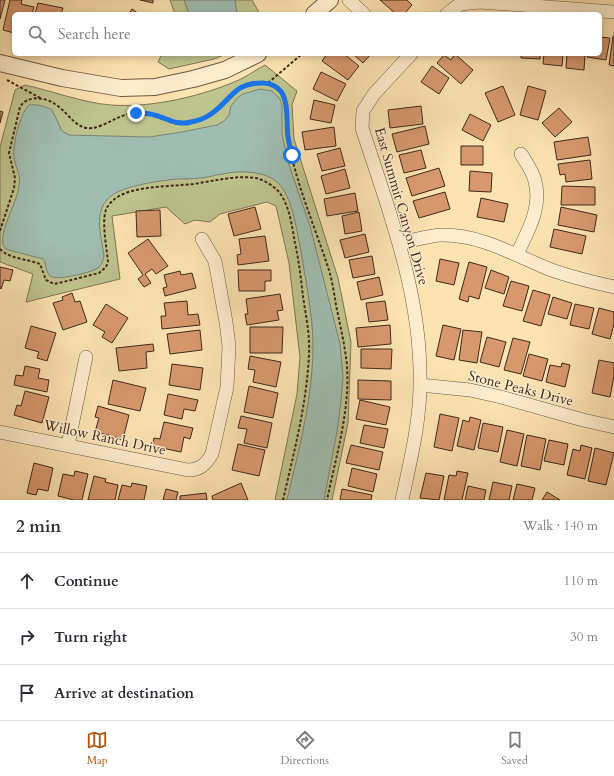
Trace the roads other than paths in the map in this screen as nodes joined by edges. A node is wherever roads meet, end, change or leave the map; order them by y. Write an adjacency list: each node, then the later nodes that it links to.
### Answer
1 (330, 0): 3 (street)
2 (349, 0): 4 (street)
3 (316, 12)
4 (362, 12)
5 (450, 12): 6 (street)
6 (614, 12)
7 (254, 56): 9 (street)
8 (408, 56): 12 (street, East Summit Canyon Drive)
9 (2, 71)
10 (522, 154): 13 (street)
11 (202, 238): 19 (street, Willow Ranch Drive)
12 (399, 244): 13 (street); 16 (street, East Summit Canyon Drive)
13 (517, 254): 14 (street)
14 (614, 287)
15 (86, 357): 19 (street)
16 (420, 385): 17 (street, Stone Peaks Drive); 20 (street, East Summit Canyon Drive)
17 (614, 427)
18 (0, 432): 19 (street, Willow Ranch Drive)
19 (68, 445)
20 (402, 500)

